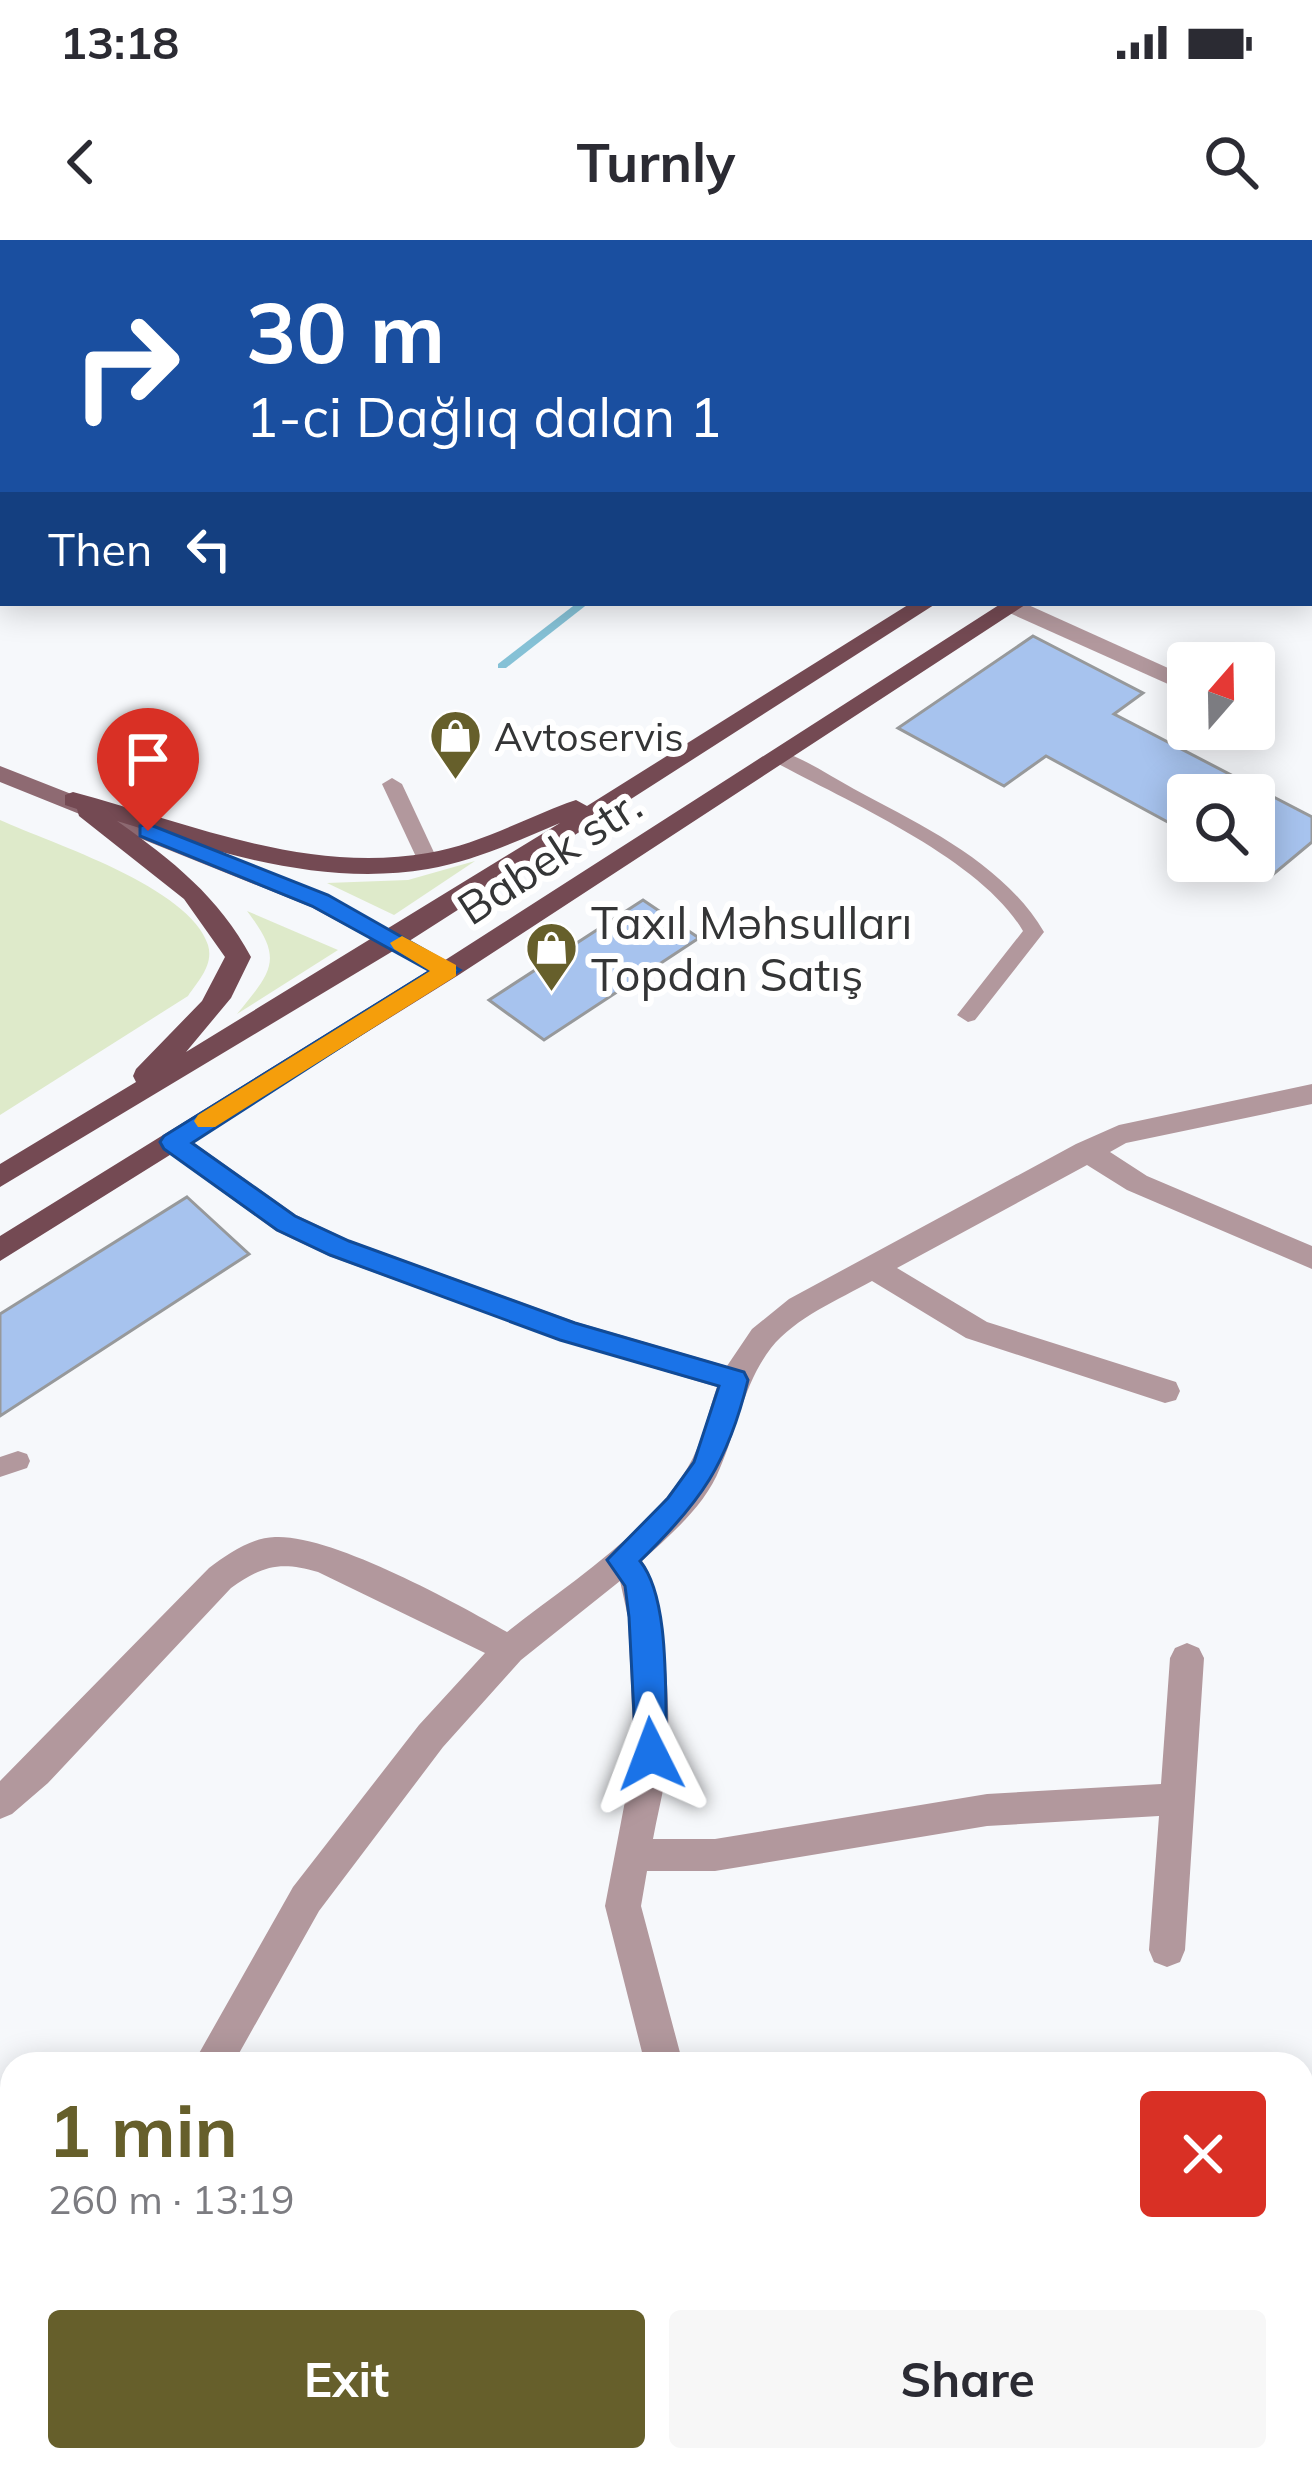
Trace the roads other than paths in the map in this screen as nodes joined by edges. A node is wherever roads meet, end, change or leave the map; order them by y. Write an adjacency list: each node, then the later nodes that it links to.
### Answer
1 (921, 606): 8 (main road, Babek str.)
2 (1012, 606): 5 (main road, Babek str.)
3 (1019, 606): 4 (street)
4 (1167, 676)
5 (780, 757): 12 (main road, Babek str.); 13 (lane)
6 (0, 773): 9 (main road)
7 (392, 784): 10 (lane)
8 (632, 786): 10 (main road); 11 (main road, Babek str.)
9 (74, 800): 10 (main road); 11 (main road); 15 (main road)
10 (428, 861)
11 (394, 939): 12 (main road); 15 (main road, Babek str.)
12 (448, 970): 16 (main road, Babek str.)
13 (968, 1015)
14 (1312, 1094): 17 (street)
15 (118, 1106): 18 (main road)
16 (173, 1142): 19 (main road, Babek str.); 22 (street)
17 (1086, 1151): 20 (street); 21 (street)
18 (0, 1177)
19 (0, 1250)
20 (1312, 1258)
21 (874, 1268): 22 (street); 23 (street)
22 (734, 1380): 24 (street)
23 (1165, 1391)
24 (622, 1560): 25 (street); 29 (street)
25 (509, 1650): 28 (street); 31 (street)
26 (1186, 1658): 27 (street)
27 (1178, 1799): 29 (street); 30 (street)
28 (0, 1803)
29 (629, 1855): 32 (street)
30 (1167, 1951)
31 (219, 2052)
32 (661, 2052)

